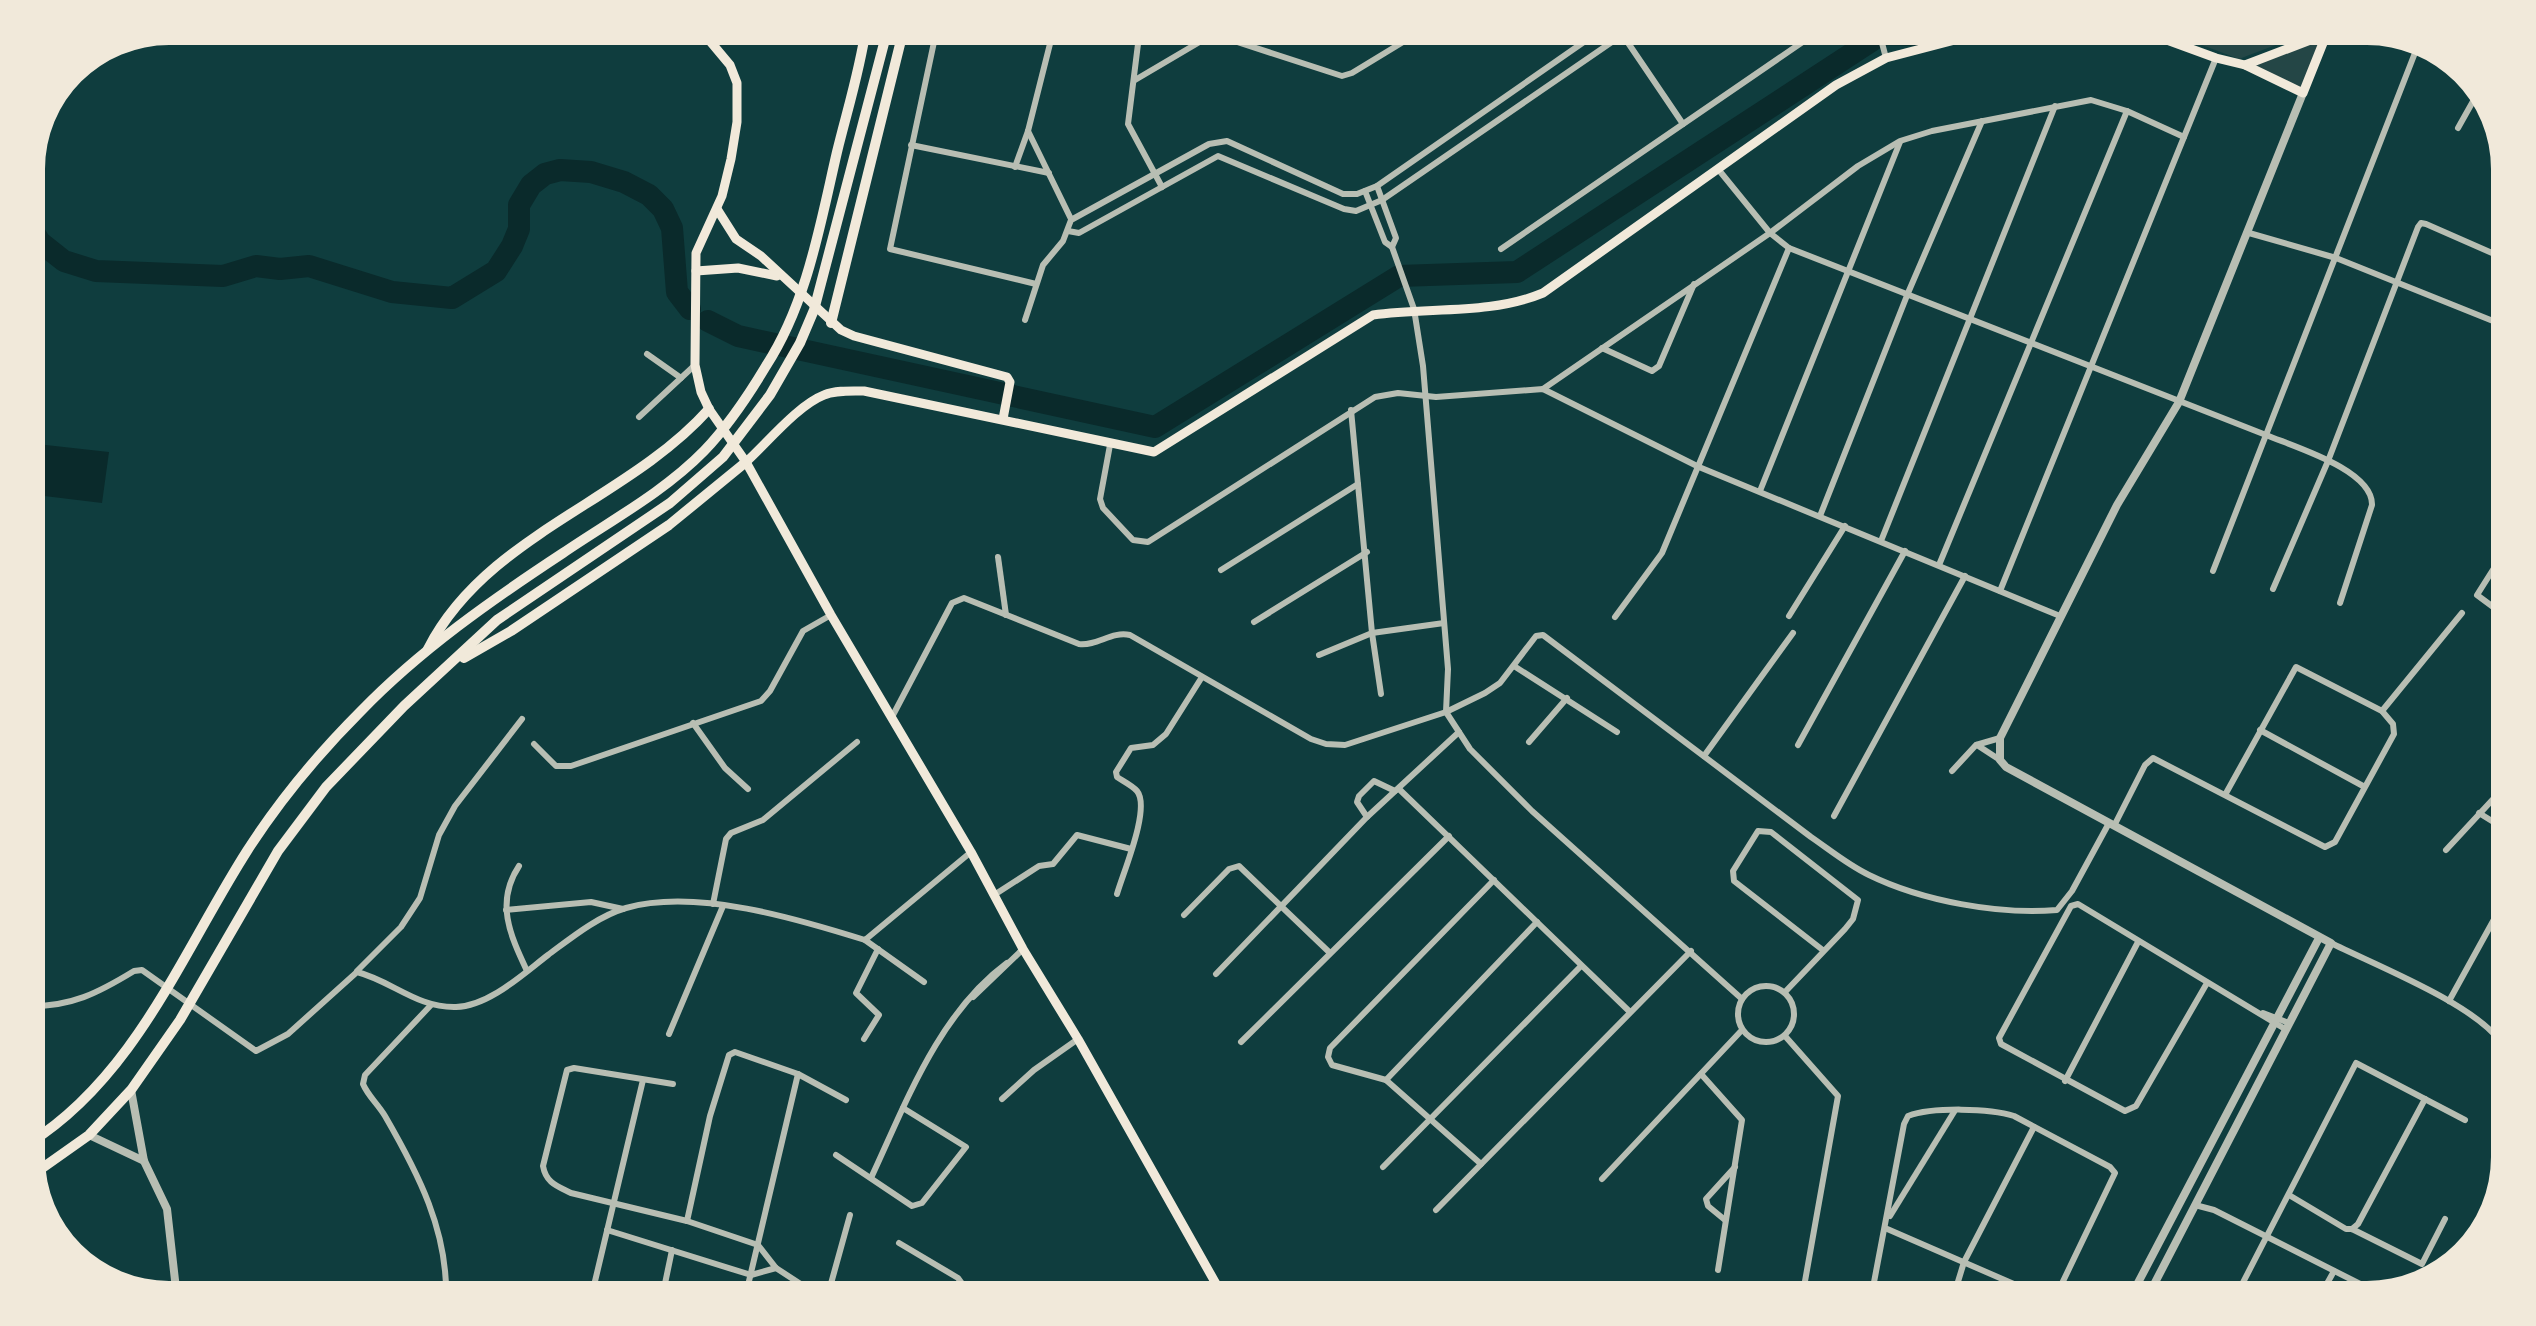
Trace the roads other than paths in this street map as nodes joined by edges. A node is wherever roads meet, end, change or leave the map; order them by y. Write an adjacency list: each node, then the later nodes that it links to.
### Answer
1 (713, 45): 45 (main road)
2 (863, 45): 113 (main road)
3 (884, 45): 115 (main road)
4 (900, 45): 67 (main road)
5 (933, 45): 35 (street)
6 (1050, 45): 32 (street)
7 (1138, 45): 24 (street)
8 (1194, 45): 24 (street)
9 (1239, 45): 10 (street)
10 (1399, 45)
11 (1580, 45): 40 (street)
12 (1602, 45): 43 (street)
13 (1633, 45): 30 (street)
14 (1798, 45): 30 (street)
15 (1883, 45): 21 (street)
16 (1936, 45): 21 (main road)
17 (2180, 45): 22 (main road)
18 (2293, 45): 23 (main road)
19 (2322, 45): 25 (main road)
20 (2414, 55): 55 (street)
21 (1886, 58): 37 (main road)
22 (2216, 58): 23 (main road); 33 (street)
23 (2245, 65): 25 (main road)
24 (1135, 80): 39 (street)
25 (2303, 93): 49 (street)
26 (2472, 104): 31 (street)
27 (2056, 105): 28 (street); 29 (street); 64 (street)
28 (2127, 111): 33 (street); 68 (street)
29 (1982, 120): 34 (street); 62 (street)
30 (1683, 124): 53 (street)
31 (2458, 128)
32 (1028, 131): 36 (street); 38 (street)
33 (2184, 137): 72 (street)
34 (1900, 141): 50 (street); 56 (street)
35 (911, 145): 36 (street); 61 (street)
36 (1016, 167): 38 (street)
37 (1718, 169): 50 (street); 63 (main road)
38 (1049, 174): 46 (street)
39 (1154, 174): 41 (street); 42 (street); 46 (street)
40 (1377, 186): 42 (street); 43 (street)
41 (1162, 187): 44 (street); 48 (street)
42 (1366, 190): 44 (street)
43 (1382, 200): 44 (street); 51 (street)
44 (1371, 205): 51 (street)
45 (716, 209): 57 (main road); 58 (main road)
46 (1071, 220): 47 (street); 48 (street)
47 (1068, 231): 48 (street); 61 (street)
48 (1079, 233)
49 (2249, 233): 55 (street); 76 (street)
50 (1770, 234): 52 (street); 59 (street)
51 (1392, 248): 63 (street)
52 (1789, 248): 56 (street); 85 (street)
53 (1500, 249)
54 (2491, 253): 60 (street)
55 (2336, 258): 60 (street); 81 (street)
56 (1846, 270): 62 (street); 87 (street)
57 (696, 271): 58 (main road); 71 (main road)
58 (782, 277): 67 (main road)
59 (1695, 282): 69 (street); 69 (street)
60 (2398, 282): 66 (street); 83 (street)
61 (1036, 284): 65 (street)
62 (1908, 293): 64 (street); 88 (street)
63 (1414, 309): 75 (street); 82 (main road)
64 (1970, 318): 68 (street); 90 (street)
65 (1024, 320)
66 (2491, 320)
67 (831, 322): 79 (main road)
68 (2032, 342): 72 (street); 94 (street)
69 (1602, 348): 74 (street)
70 (646, 354): 73 (street)
71 (695, 365): 73 (street); 77 (main road)
72 (2090, 367): 76 (street); 100 (street)
73 (681, 378): 80 (street)
74 (1542, 389): 75 (street); 85 (street)
75 (1425, 397): 78 (street); 110 (street)
76 (2178, 402): 81 (street); 107 (street)
77 (708, 408): 84 (main road); 113 (main road)
78 (1351, 410): 82 (street); 86 (street)
79 (1004, 415): 82 (main road); 84 (main road)
80 (639, 417)
81 (2266, 435): 83 (street); 96 (street)
82 (1110, 444)
83 (2328, 461): 99 (street); 101 (street)
84 (746, 462): 104 (main road); 115 (main road)
85 (1699, 466): 87 (street); 108 (street)
86 (1358, 484): 92 (street); 95 (street)
87 (1760, 492): 88 (street)
88 (1820, 516): 89 (street)
89 (1845, 526): 90 (street); 106 (street)
90 (1882, 541): 91 (street)
91 (1905, 551): 94 (street); 132 (street)
92 (1366, 552): 109 (street); 112 (street)
93 (998, 557): 105 (street)
94 (1938, 565): 98 (street)
95 (1221, 570)
96 (2213, 571)
97 (2491, 573): 102 (street)
98 (1966, 576): 100 (street); 143 (street)
99 (2273, 588)
100 (2000, 591): 107 (street)
101 (2340, 603)
102 (2491, 605)
103 (2462, 614): 120 (street)
104 (831, 615): 122 (main road); 124 (street)
105 (1006, 616): 117 (street); 122 (street)
106 (1789, 616)
107 (2060, 616): 128 (street)
108 (1615, 617)
109 (1254, 622)
110 (1444, 623): 112 (street); 121 (street)
111 (1793, 633): 134 (street)
112 (1372, 634): 114 (street); 118 (street)
113 (425, 654): 208 (main road)
114 (1320, 655)
115 (450, 666): 199 (main road)
116 (1514, 666): 119 (street); 121 (street); 134 (street)
117 (1202, 677): 121 (street); 148 (street)
118 (1382, 694)
119 (1567, 698): 127 (street); 130 (street)
120 (2382, 711): 125 (street); 137 (street)
121 (1446, 712): 126 (street)
122 (892, 717): 150 (main road)
123 (522, 719): 174 (street)
124 (693, 722): 131 (street); 138 (street)
125 (2260, 730): 137 (street); 140 (street)
126 (1459, 732): 139 (street); 170 (street)
127 (1617, 732)
128 (2000, 738): 133 (street); 135 (street)
129 (857, 742): 155 (street)
130 (1529, 742)
131 (534, 744)
132 (1798, 745)
133 (1976, 745): 135 (street); 136 (street)
134 (1704, 756): 146 (street)
135 (2000, 760): 146 (street)
136 (1952, 771)
137 (2363, 786): 140 (street)
138 (748, 789)
139 (1397, 790): 144 (street); 144 (street); 147 (street)
140 (2225, 795): 146 (street)
141 (2491, 801): 142 (street)
142 (2479, 814): 145 (street); 149 (street)
143 (1834, 816)
144 (1368, 817): 157 (street)
145 (2491, 821)
146 (2112, 824): 163 (street)
147 (1449, 836): 152 (street); 171 (street)
148 (1131, 850): 153 (street); 154 (street)
149 (2446, 850)
150 (971, 852): 153 (main road); 164 (street)
151 (519, 866): 159 (street)
152 (1494, 880): 161 (street); 196 (street)
153 (994, 894): 168 (main road)
154 (1117, 894)
155 (714, 904): 156 (street); 158 (street)
156 (724, 906): 164 (street); 188 (street)
157 (1281, 907): 160 (street); 171 (street); 175 (street)
158 (623, 909): 159 (street); 173 (street)
159 (506, 910): 173 (street)
160 (1184, 915)
161 (1538, 922): 172 (street); 196 (street)
162 (2491, 925): 180 (street)
163 (2319, 938): 166 (street); 184 (street)
164 (865, 940): 167 (street)
165 (2138, 942): 177 (street); 197 (street); 197 (street)
166 (2331, 944): 180 (street); 185 (street)
167 (878, 949): 176 (street); 191 (street)
168 (1023, 950): 190 (main road); 203 (street)
169 (1824, 950): 169 (street); 178 (street)
170 (1691, 951): 179 (street); 183 (street)
171 (1329, 952): 192 (street)
172 (1581, 966): 183 (street); 205 (street)
173 (527, 970): 181 (street)
174 (356, 972): 181 (street); 182 (street)
175 (1216, 974)
176 (924, 982)
177 (2206, 983): 184 (street); 197 (street)
178 (1785, 992): 179 (street); 189 (street)
179 (1742, 999): 186 (street)
180 (2449, 1000): 187 (street)
181 (431, 1004): 239 (street)
182 (45, 1005)
183 (1630, 1012): 212 (street)
184 (2276, 1020): 185 (street); 252 (street)
185 (2287, 1026): 219 (street)
186 (1742, 1030): 189 (street); 194 (street)
187 (2491, 1032)
188 (669, 1034)
189 (1785, 1036): 247 (street)
190 (1078, 1038): 201 (street); 246 (main road)
191 (864, 1039)
192 (1241, 1042)
193 (798, 1074): 202 (street); 225 (street); 231 (street)
194 (1701, 1074): 214 (street); 217 (street)
195 (643, 1080): 198 (street); 220 (street); 220 (street)
196 (1386, 1080): 205 (street)
197 (2065, 1081)
198 (673, 1084)
199 (132, 1090): 209 (main road); 211 (street)
200 (2425, 1098): 206 (street); 218 (street); 227 (street)
201 (1002, 1099)
202 (846, 1100)
203 (903, 1108): 216 (street); 216 (street)
204 (1955, 1111): 207 (street); 226 (street); 226 (street)
205 (1431, 1118): 212 (street); 215 (street)
206 (2465, 1120)
207 (2034, 1127): 233 (street); 251 (street)
208 (45, 1131)
209 (89, 1135): 211 (street); 213 (main road)
210 (836, 1156): 216 (street)
211 (144, 1161): 238 (street)
212 (1481, 1164): 221 (street)
213 (45, 1166)
214 (1736, 1166): 223 (street); 223 (street)
215 (1383, 1167)
216 (870, 1178)
217 (1602, 1180)
218 (2289, 1195): 227 (street); 229 (street)
219 (2198, 1200): 229 (street); 253 (street)
220 (612, 1205): 225 (street); 228 (street)
221 (1436, 1210)
222 (850, 1215): 244 (street)
223 (1725, 1220): 235 (street)
224 (2445, 1220): 227 (street)
225 (687, 1221): 231 (street)
226 (1886, 1224): 233 (street); 248 (street)
227 (2352, 1229)
228 (607, 1230): 232 (street); 240 (street)
229 (2267, 1238): 236 (street); 254 (street)
230 (899, 1243): 245 (street)
231 (758, 1245): 234 (street); 237 (street)
232 (672, 1250): 237 (street); 241 (street)
233 (1964, 1262): 249 (street); 250 (street)
234 (776, 1268): 237 (street); 243 (street)
235 (1718, 1270)
236 (2334, 1271): 255 (street); 256 (street)
237 (751, 1276): 242 (street)
238 (175, 1281)
239 (446, 1281)
240 (595, 1281)
241 (666, 1281)
242 (750, 1281)
243 (797, 1281)
244 (829, 1281)
245 (960, 1281)
246 (1214, 1281)
247 (1805, 1281)
248 (1874, 1281)
249 (1958, 1281)
250 (2007, 1281)
251 (2063, 1281)
252 (2139, 1281)
253 (2156, 1281)
254 (2244, 1281)
255 (2328, 1281)
256 (2355, 1281)

